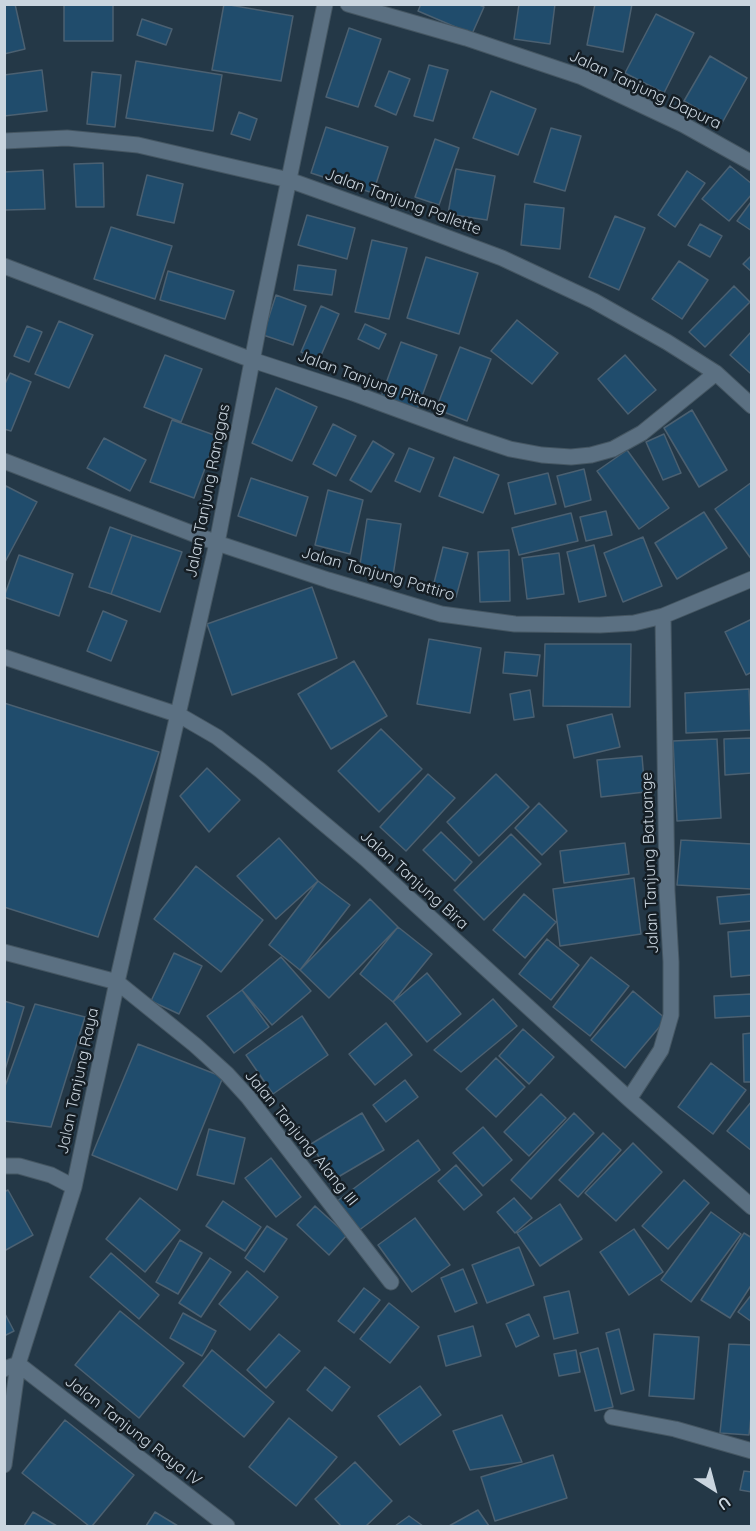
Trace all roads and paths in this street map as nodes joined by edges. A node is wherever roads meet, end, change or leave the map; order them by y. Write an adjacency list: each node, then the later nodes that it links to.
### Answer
1 (325, 4): 5 (street, Jalan Tanjung Ranggas)
2 (348, 4): 4 (street, Jalan Tanjung Dapura)
3 (4, 141): 5 (street, Jalan Tanjung Pallette)
4 (752, 163)
5 (289, 180): 7 (street, Jalan Tanjung Ranggas); 8 (street, Jalan Tanjung Pallette)
6 (4, 266): 7 (street, Jalan Tanjung Pitang)
7 (252, 360): 8 (street, Jalan Tanjung Pitang); 11 (street, Jalan Tanjung Ranggas)
8 (716, 373): 9 (street, Jalan Tanjung Pallette)
9 (752, 406)
10 (4, 461): 11 (street, Jalan Tanjung Pattiro)
11 (217, 543): 13 (street, Jalan Tanjung Pattiro); 15 (street, Jalan Tanjung Ranggas)
12 (752, 579): 13 (street, Jalan Tanjung Pattiro)
13 (663, 616): 18 (street, Jalan Tanjung Batuange)
14 (4, 657): 15 (street, Jalan Tanjung Bira)
15 (179, 715): 17 (street, Jalan Tanjung Ranggas); 18 (street, Jalan Tanjung Bira)
16 (4, 952): 17 (street)
17 (117, 982): 20 (street, Jalan Tanjung Raya); 22 (street, Jalan Tanjung Alang III)
18 (629, 1099): 21 (street, Jalan Tanjung Bira)
19 (4, 1166): 20 (street, Jalan Tanjung Raya)
20 (74, 1187): 23 (street, Jalan Tanjung Raya)
21 (752, 1207)
22 (391, 1282)
23 (11, 1366): 26 (street, Jalan Tanjung Raya); 27 (street, Jalan Tanjung Raya IV)
24 (612, 1418): 25 (street)
25 (752, 1451)
26 (4, 1465)
27 (227, 1527)

